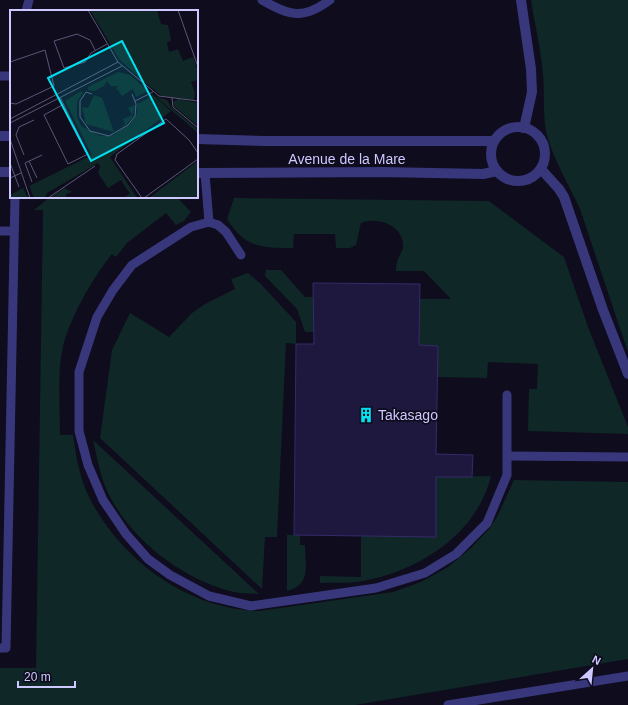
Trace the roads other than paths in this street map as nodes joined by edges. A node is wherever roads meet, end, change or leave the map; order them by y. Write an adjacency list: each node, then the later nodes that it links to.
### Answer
1 (28, 0): 5 (lane)
2 (262, 0): 3 (lane)
3 (330, 0)
4 (521, 0): 6 (street)
5 (26, 10)
6 (524, 128): 8 (street); 9 (street)
7 (198, 140): 8 (street, Avenue de la Mare)
8 (494, 141): 10 (street)
9 (541, 169): 10 (street); 17 (street)
10 (497, 171): 11 (street, Avenue de la Mare)
11 (201, 173): 13 (lane)
12 (15, 198): 15 (lane)
13 (209, 222): 16 (lane); 19 (lane)
14 (0, 231): 15 (lane)
15 (14, 231): 21 (lane)
16 (241, 255)
17 (628, 374)
18 (507, 394): 19 (lane)
19 (507, 456): 20 (lane)
20 (628, 457)
21 (0, 648)
22 (628, 676): 23 (lane)
23 (448, 705)

